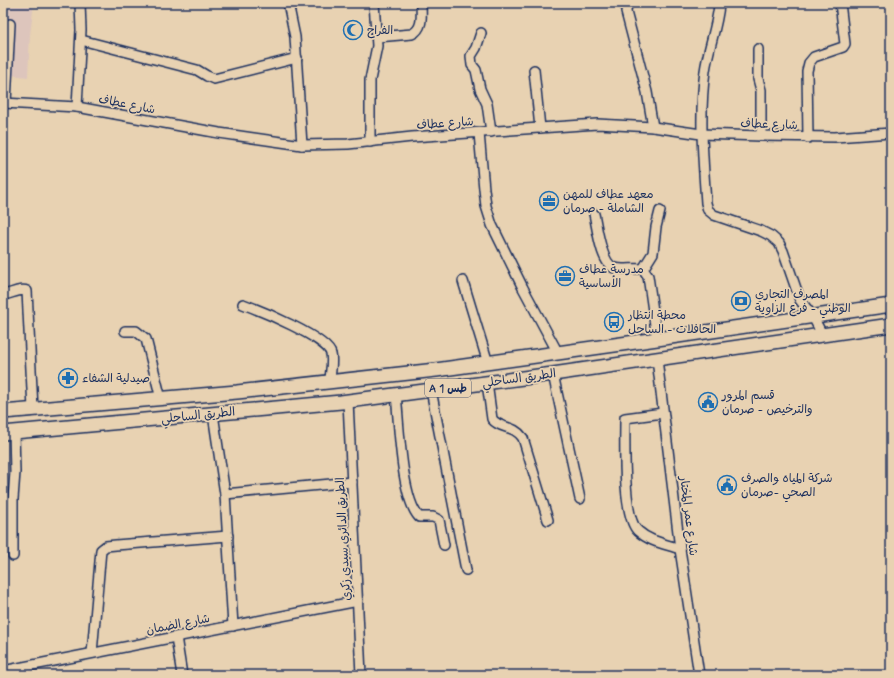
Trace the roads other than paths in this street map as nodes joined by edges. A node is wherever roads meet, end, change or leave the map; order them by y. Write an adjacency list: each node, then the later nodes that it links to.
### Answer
1 (80, 3): 11 (street)
2 (288, 3): 13 (street)
3 (374, 3): 10 (street)
4 (421, 3): 10 (street)
5 (627, 3): 17 (street)
6 (720, 3): 22 (street)
7 (840, 3): 24 (street)
8 (10, 24): 15 (street)
9 (481, 34): 19 (street)
10 (377, 37): 25 (street)
11 (80, 40): 13 (street); 16 (street)
12 (758, 49): 23 (street)
13 (297, 58): 26 (street)
14 (534, 70): 18 (street)
15 (4, 103): 16 (street, شارع عطاف)
16 (77, 107): 26 (street, شارع عطاف)
17 (653, 127): 18 (street, شارع عطاف); 22 (street, شارع عطاف)
18 (540, 128): 19 (street, شارع عطاف)
19 (491, 132): 20 (street, شارع عطاف)
20 (479, 133): 25 (street, شارع عطاف); 39 (street)
21 (891, 133): 24 (street, شارع عطاف)
22 (701, 134): 23 (street, شارع عطاف); 34 (street)
23 (761, 136): 24 (street, شارع عطاف)
24 (808, 138)
25 (370, 142): 26 (street, شارع عطاف)
26 (302, 144)
27 (660, 211): 29 (street)
28 (594, 214): 29 (street)
29 (643, 269): 38 (street)
30 (463, 281): 41 (street)
31 (3, 295): 50 (street)
32 (242, 304): 43 (street)
33 (891, 305): 34 (highway, الطريق الساحلي / A 1 طس)
34 (813, 317): 37 (street); 38 (highway, الطريق الساحلي / A 1 طس)
35 (891, 325): 37 (highway, الطريق الساحلي / A 1 طس)
36 (125, 331): 47 (street)
37 (823, 336): 40 (highway, الطريق الساحلي / A 1 طس)
38 (657, 340): 39 (highway, الطريق الساحلي / A 1 طس)
39 (558, 353): 41 (highway, الطريق الساحلي / A 1 طس)
40 (657, 359): 42 (highway, الطريق الساحلي / A 1 طس); 52 (street, شارع عمر المختار)
41 (488, 363): 43 (highway, الطريق الساحلي / A 1 طس)
42 (553, 374): 44 (highway, الطريق الساحلي / A 1 طس); 58 (street)
43 (330, 382): 47 (highway, الطريق الساحلي / A 1 طس)
44 (487, 383): 45 (highway, الطريق الساحلي / A 1 طس); 59 (street)
45 (431, 390): 46 (highway, الطريق الساحلي / A 1 طس); 64 (street)
46 (396, 394): 48 (highway, الطريق الساحلي / A 1 طس); 61 (street)
47 (160, 399): 49 (highway, الطريق الساحلي / A 1 طس)
48 (348, 401): 53 (highway, الطريق الساحلي / A 1 طس); 56 (street, الطريق الدائري سيدي زكري)
49 (123, 402): 50 (highway, الطريق الساحلي / A 1 طس); 54 (highway)
50 (33, 409): 51 (highway, الطريق الساحلي / A 1 طس)
51 (3, 412)
52 (664, 413): 62 (street, شارع عمر المختار); 62 (street)
53 (212, 414): 54 (highway, الطريق الساحلي / A 1 طس); 57 (street)
54 (126, 422): 55 (highway, الطريق الساحلي / A 1 طس)
55 (9, 432): 63 (street)
56 (352, 482): 57 (street); 65 (street, الطريق الدائري سيدي زكري)
57 (225, 494): 60 (street)
58 (580, 499)
59 (548, 520)
60 (228, 536): 66 (street); 68 (street)
61 (444, 545)
62 (680, 549): 72 (street, شارع عمر المختار)
63 (13, 556)
64 (466, 570)
65 (358, 601): 66 (street, شارع الضمان); 71 (street, الطريق الدائري سيدي زكري)
66 (233, 626): 67 (street, شارع الضمان)
67 (176, 637): 68 (street, شارع الضمان); 70 (street)
68 (92, 653): 69 (street, شارع الضمان)
69 (3, 671)
70 (182, 675)
71 (361, 675)
72 (699, 675)

